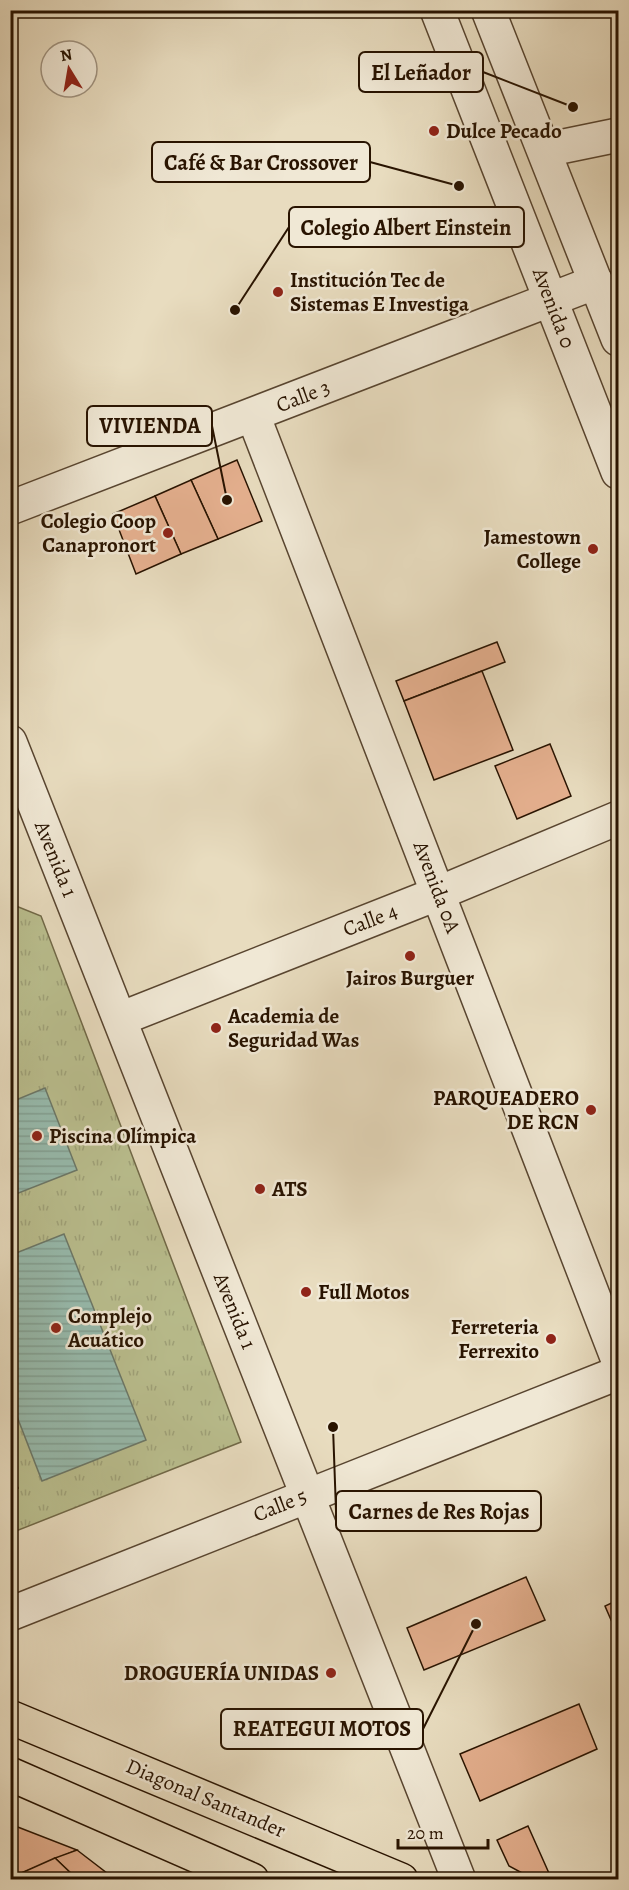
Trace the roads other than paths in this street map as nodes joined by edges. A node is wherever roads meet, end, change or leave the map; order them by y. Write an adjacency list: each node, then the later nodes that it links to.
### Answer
1 (436, 10): 6 (street, Avenida 0)
2 (488, 10): 4 (street)
3 (618, 135): 4 (street)
4 (545, 150): 5 (street)
5 (596, 282): 6 (street, Calle 3); 7 (street)
6 (552, 300): 8 (street, Calle 3); 9 (street, Avenida 0)
7 (618, 339)
8 (253, 415): 10 (street, Calle 3); 13 (street, Avenida 0A)
9 (618, 472)
10 (10, 508)
11 (10, 742): 14 (street, Avenida 1)
12 (618, 818): 13 (street, Calle 4)
13 (439, 893): 14 (street, Calle 4); 15 (street, Avenida 0A)
14 (120, 1019): 17 (street, Avenida 1)
15 (618, 1360)
16 (618, 1373): 17 (street, Calle 5)
17 (307, 1494): 18 (street, Calle 5); 23 (street, Avenida 1)
18 (10, 1614)
19 (10, 1716): 22 (main road, Diagonal Santander)
20 (10, 1774): 21 (main road)
21 (252, 1880)
22 (401, 1880)
23 (459, 1880)

